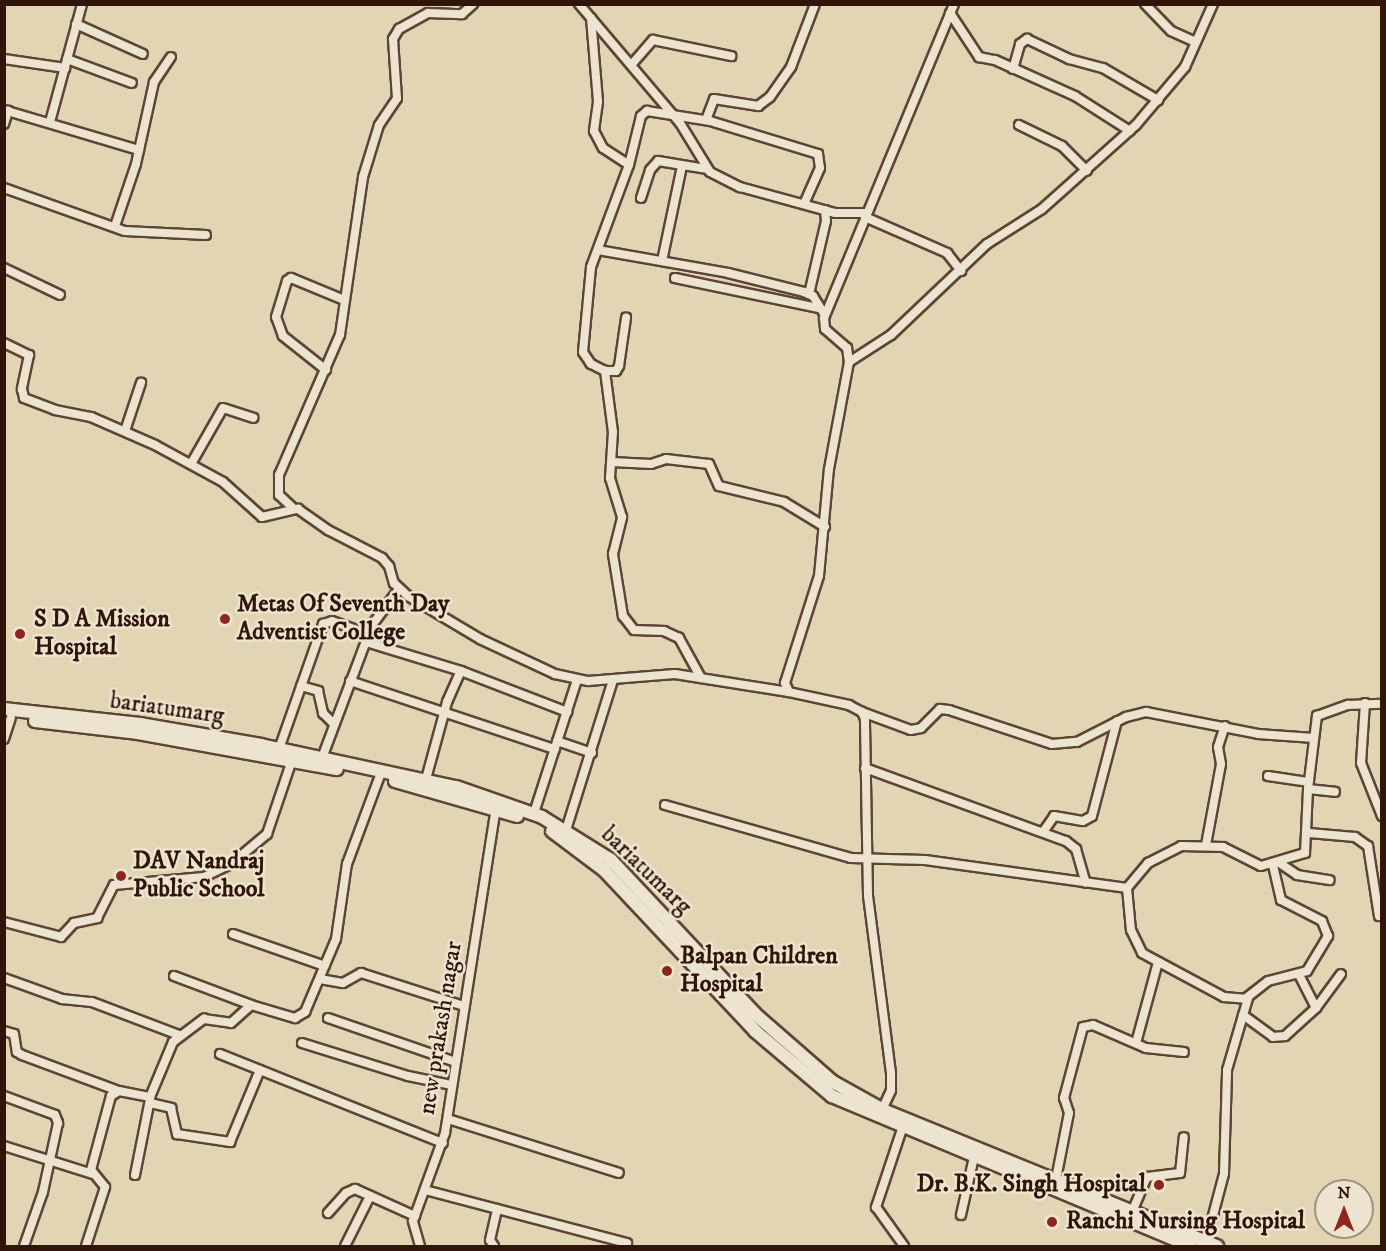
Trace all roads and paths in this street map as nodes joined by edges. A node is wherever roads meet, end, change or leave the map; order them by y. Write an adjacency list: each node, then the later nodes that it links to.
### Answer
1 (82, 4): 9 (street)
2 (473, 4): 46 (street)
3 (579, 4): 8 (street)
4 (815, 4): 22 (street)
5 (1145, 4): 10 (street)
6 (1213, 4): 10 (street)
7 (951, 7): 17 (street); 36 (street)
8 (591, 18): 16 (street); 28 (street)
9 (76, 24): 11 (street); 15 (street)
10 (1196, 42): 19 (street)
11 (143, 54)
12 (731, 56): 16 (street)
13 (171, 57): 27 (street)
14 (4, 58): 15 (street)
15 (66, 64): 18 (street); 23 (street)
16 (632, 64): 21 (street)
17 (1014, 69): 19 (street); 26 (street)
18 (132, 83)
19 (1158, 100): 26 (street)
20 (6, 110): 23 (street); 24 (street)
21 (672, 112): 22 (street); 28 (street); 30 (street)
22 (705, 120): 34 (street)
23 (50, 122): 27 (street)
24 (4, 124)
25 (1019, 125): 31 (street)
26 (1130, 131): 31 (street)
27 (139, 150): 37 (street)
28 (629, 165): 39 (street)
29 (682, 166): 30 (street); 33 (street); 40 (street)
30 (707, 169): 34 (street)
31 (1087, 171): 42 (street)
32 (4, 188): 37 (street)
33 (641, 198)
34 (804, 204): 35 (street)
35 (825, 210): 36 (street); 44 (street)
36 (866, 215): 42 (street); 47 (street)
37 (115, 226): 38 (street)
38 (206, 235)
39 (598, 250): 40 (street); 52 (street)
40 (662, 261): 44 (street)
41 (4, 268): 45 (street)
42 (961, 271): 50 (street)
43 (675, 278): 47 (street)
44 (809, 294): 47 (street)
45 (60, 295)
46 (344, 300): 51 (street); 51 (street)
47 (822, 311): 50 (street)
48 (626, 318): 52 (street)
49 (4, 343): 55 (street)
50 (849, 362): 59 (street)
51 (326, 370): 58 (street)
52 (605, 372): 56 (street)
53 (141, 383): 55 (street)
54 (253, 418): 57 (street)
55 (125, 431): 57 (street)
56 (612, 462): 59 (street); 63 (street)
57 (191, 464): 58 (street)
58 (293, 508): 60 (street)
59 (825, 527): 68 (street)
60 (399, 589): 61 (street); 64 (street)
61 (367, 638): 62 (street); 66 (street); 67 (street)
62 (461, 671): 71 (street); 72 (street)
63 (701, 678): 65 (street); 68 (street)
64 (578, 680): 65 (street); 72 (street)
65 (614, 680): 82 (street)
66 (351, 681): 71 (street); 76 (street)
67 (301, 686): 76 (street); 81 (street)
68 (789, 692): 73 (street)
69 (1365, 703): 70 (street); 78 (street); 94 (street)
70 (1382, 704)
71 (444, 711): 80 (street); 88 (street)
72 (567, 712): 80 (street)
73 (862, 712): 75 (street); 85 (street)
74 (7, 715): 79 (street); 81 (main road, bariatumarg); 84 (main road, bariatumarg)
75 (1117, 721): 77 (street); 96 (street)
76 (334, 724): 83 (street)
77 (1225, 726): 78 (street); 98 (street)
78 (1314, 738): 89 (street)
79 (4, 739)
80 (556, 746): 82 (street); 93 (street)
81 (279, 749): 83 (main road, bariatumarg)
82 (592, 753): 95 (street)
83 (322, 758): 86 (main road, bariatumarg)
84 (291, 760): 86 (main road, bariatumarg); 106 (street)
85 (866, 768): 96 (street); 99 (street)
86 (381, 774): 88 (main road, bariatumarg); 92 (main road, bariatumarg); 109 (street)
87 (1268, 776): 89 (street)
88 (426, 779): 93 (main road, bariatumarg)
89 (1308, 786): 90 (street); 97 (street)
90 (1335, 792)
91 (665, 805): 99 (street)
92 (496, 808): 117 (street, new prakash nagar); 133 (main road, bariatumarg)
93 (534, 813): 95 (main road, bariatumarg)
94 (1382, 816)
95 (566, 830): 133 (main road, bariatumarg)
96 (1043, 832): 102 (street)
97 (1309, 833): 100 (street); 104 (street)
98 (1206, 845): 100 (street); 103 (street)
99 (867, 858): 102 (street); 133 (street)
100 (1276, 863): 101 (street); 111 (street)
101 (1330, 880)
102 (1086, 883): 103 (street)
103 (1127, 888): 108 (street)
104 (1379, 894): 105 (street)
105 (1379, 916)
106 (4, 922)
107 (233, 934): 109 (street)
108 (1158, 962): 115 (street); 124 (street)
109 (325, 966): 114 (street)
110 (1341, 974): 118 (street)
111 (1299, 975): 115 (street); 118 (street)
112 (174, 976): 116 (street)
113 (4, 978): 122 (street)
114 (320, 979): 116 (street); 117 (street)
115 (1248, 998): 119 (street)
116 (250, 1005): 122 (street)
117 (464, 1006): 127 (street, new prakash nagar)
118 (1316, 1008): 119 (street)
119 (1243, 1015): 153 (street)
120 (328, 1018): 127 (street)
121 (4, 1030): 130 (street)
122 (179, 1035): 132 (street)
123 (302, 1043): 129 (street)
124 (1136, 1043): 125 (street); 144 (street)
125 (1184, 1052)
126 (220, 1054): 128 (street)
127 (456, 1062): 129 (street, new prakash nagar)
128 (260, 1070): 132 (street); 137 (street)
129 (453, 1085): 134 (street, new prakash nagar)
130 (119, 1091): 132 (street); 142 (street)
131 (4, 1096): 140 (street)
132 (150, 1100): 143 (street)
133 (880, 1114): 135 (main road, bariatumarg)
134 (448, 1119): 137 (street, new prakash nagar); 141 (street)
135 (904, 1123): 139 (main road, bariatumarg); 144 (main road, bariatumarg); 159 (street)
136 (1184, 1137): 148 (street)
137 (443, 1143): 145 (street, new prakash nagar)
138 (4, 1146): 140 (street)
139 (974, 1157): 150 (street); 160 (main road, bariatumarg)
140 (50, 1161): 142 (street); 154 (street)
141 (619, 1173)
142 (93, 1174): 155 (street)
143 (135, 1175)
144 (1056, 1179): 148 (main road, bariatumarg)
145 (425, 1190): 147 (street); 151 (street, new prakash nagar)
146 (370, 1197): 149 (street); 151 (street); 156 (street)
147 (497, 1209): 152 (street); 158 (street)
148 (1132, 1212): 153 (main road, bariatumarg)
149 (328, 1213)
150 (961, 1215)
151 (414, 1216): 157 (street)
152 (627, 1243)
153 (1212, 1244)
154 (24, 1246)
155 (86, 1246)
156 (345, 1246)
157 (420, 1246)
158 (494, 1246)
159 (904, 1246)
160 (1191, 1246)

